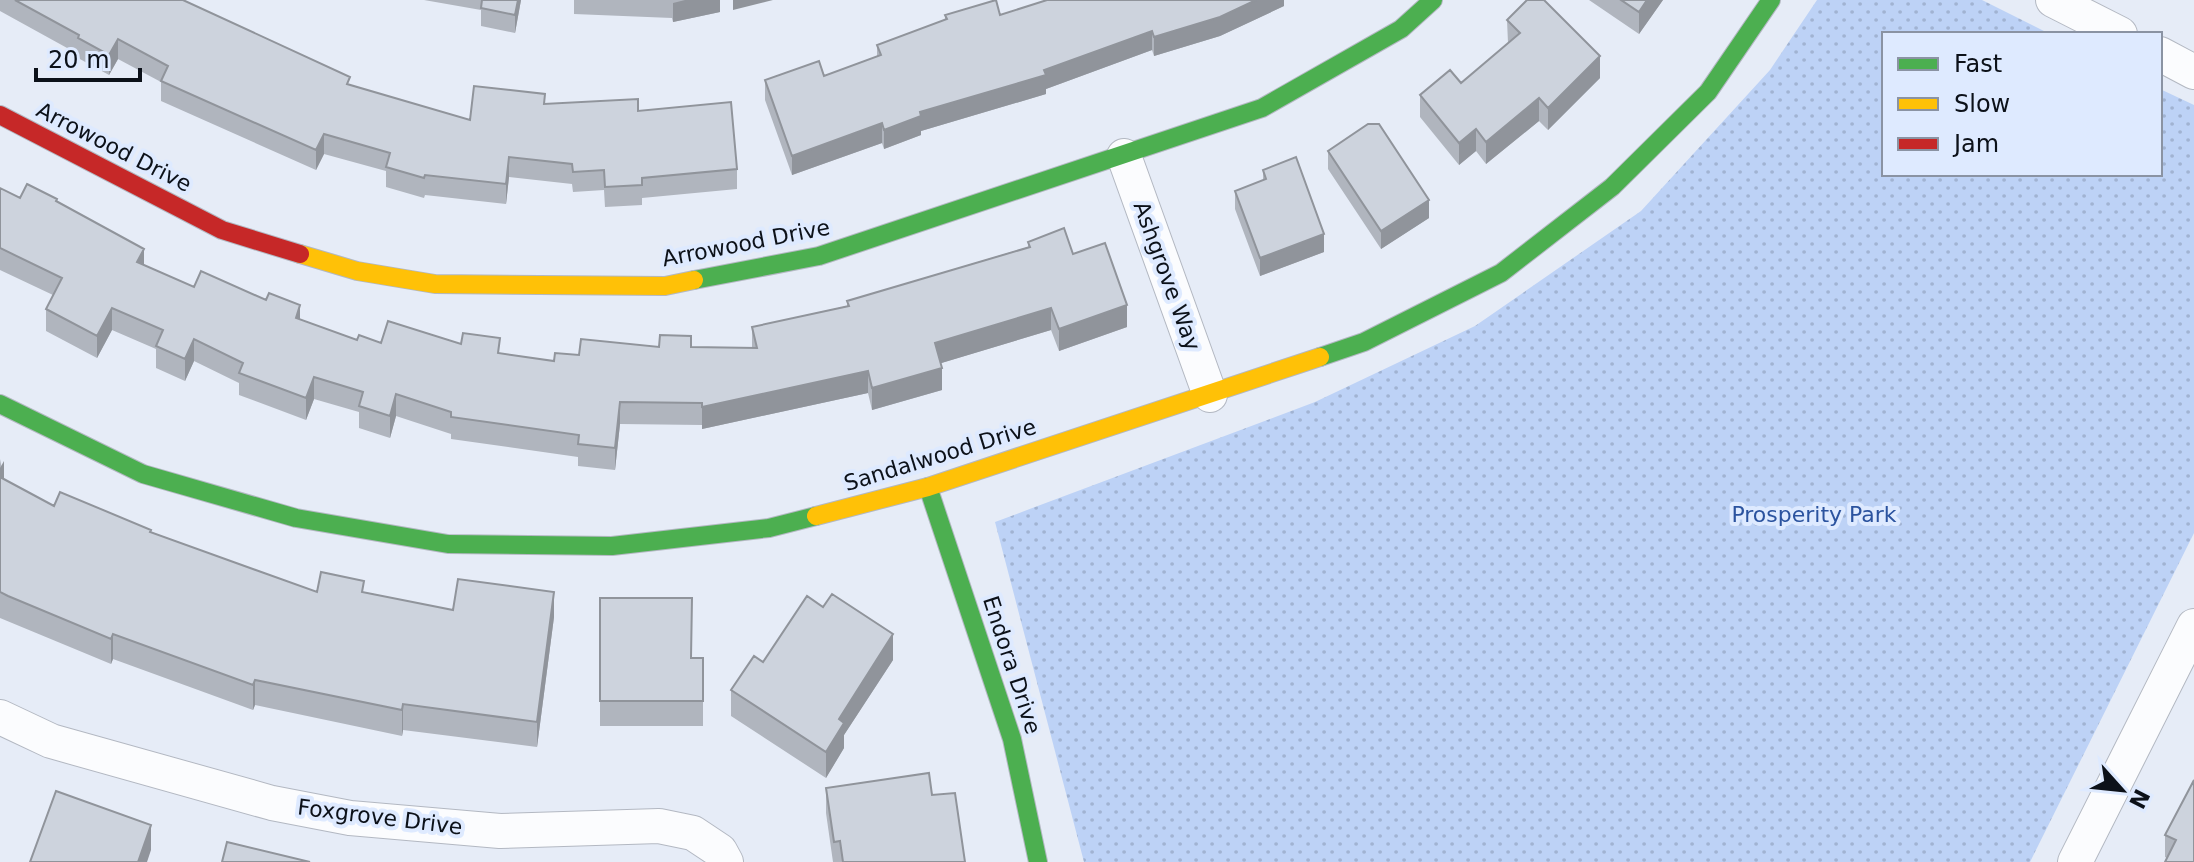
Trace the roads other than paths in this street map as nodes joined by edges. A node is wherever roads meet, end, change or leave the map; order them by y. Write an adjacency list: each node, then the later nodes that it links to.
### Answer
1 (1433, 0): 8 (street, Arrowood Drive)
2 (1771, 0): 9 (street, Sandalwood Drive)
3 (2061, 2): 4 (street)
4 (2116, 32)
5 (2162, 55): 6 (street)
6 (2194, 72)
7 (0, 115): 8 (street, Arrowood Drive)
8 (1124, 156): 9 (street, Ashgrove Way)
9 (1210, 395): 11 (street, Sandalwood Drive)
10 (0, 404): 11 (street, Sandalwood Drive)
11 (928, 487): 15 (street, Endora Drive)
12 (2194, 626): 16 (street)
13 (0, 717): 14 (street, Foxgrove Drive)
14 (723, 856)
15 (1038, 862)
16 (2075, 862)

